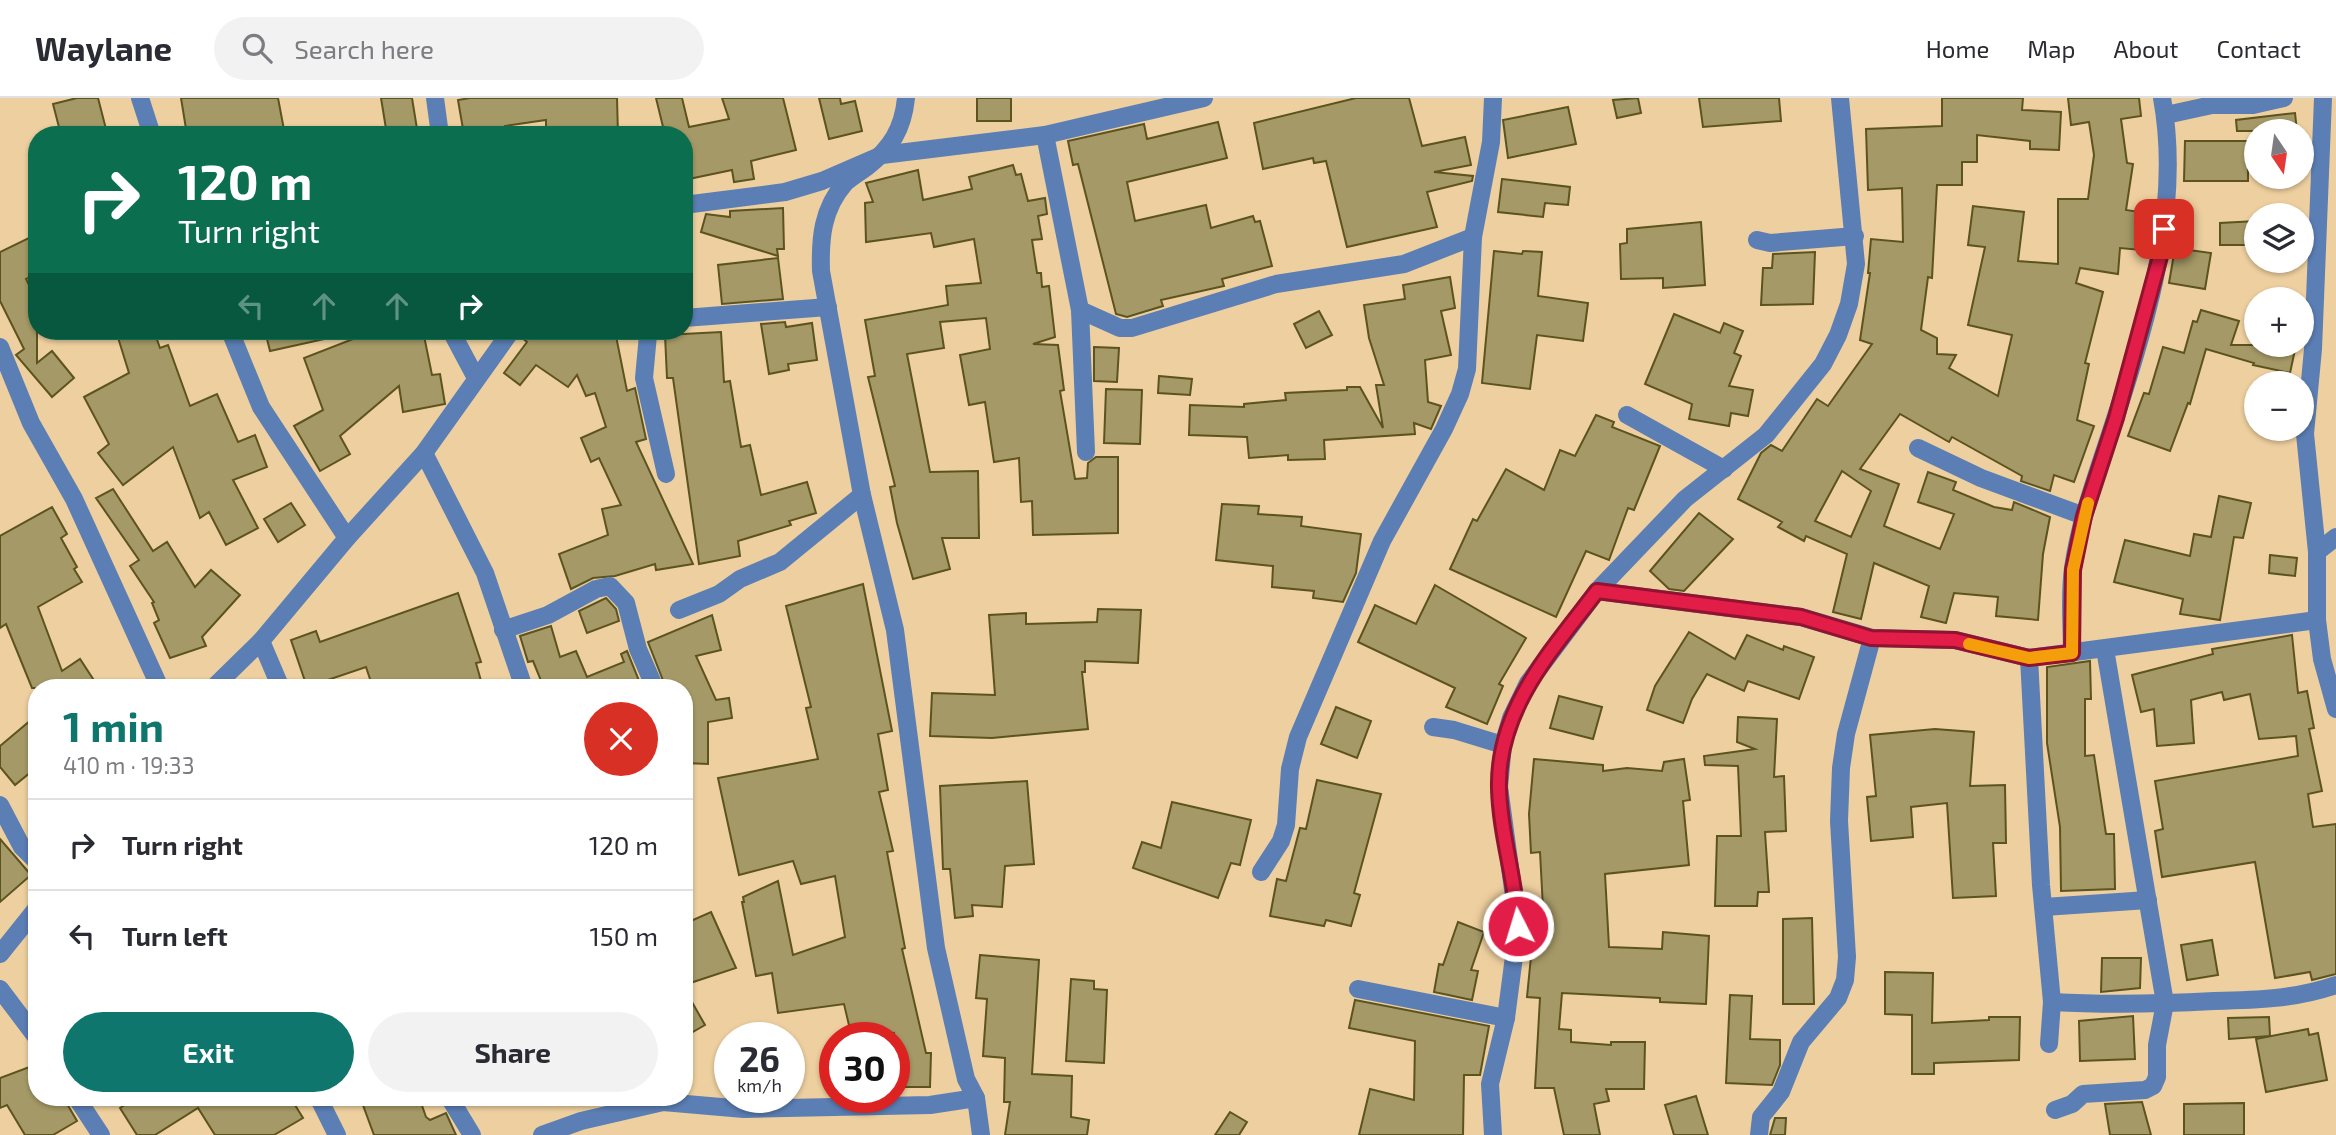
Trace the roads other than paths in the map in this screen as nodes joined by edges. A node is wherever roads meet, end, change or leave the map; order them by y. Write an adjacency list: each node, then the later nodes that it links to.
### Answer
1 (140, 98): 10 (street)
2 (435, 98): 11 (street)
3 (906, 98): 13 (street)
4 (1204, 98): 12 (street)
5 (1493, 98): 16 (street)
6 (1840, 98): 15 (street)
7 (2284, 98): 9 (street)
8 (2323, 98): 37 (street)
9 (2164, 106): 34 (street)
10 (149, 126)
11 (439, 126)
12 (1045, 135): 13 (street); 19 (street)
13 (882, 155): 14 (street); 18 (street)
14 (693, 204)
15 (1855, 236): 17 (street); 31 (street)
16 (1473, 237): 19 (street); 57 (street)
17 (1757, 240)
18 (828, 307): 20 (street); 33 (street)
19 (1080, 310): 29 (street)
20 (693, 317)
21 (234, 340): 36 (street)
22 (455, 340): 26 (street)
23 (504, 340): 26 (street)
24 (648, 340): 32 (street)
25 (0, 347): 47 (street)
26 (477, 377): 30 (street)
27 (1627, 415): 31 (street)
28 (1918, 447): 34 (street)
29 (1086, 452)
30 (424, 453): 36 (street); 41 (street)
31 (1724, 469): 38 (street)
32 (666, 474)
33 (862, 495): 39 (street); 70 (street)
34 (2084, 516): 45 (street)
35 (2336, 537): 37 (street)
36 (347, 538): 43 (street)
37 (2317, 552): 40 (street)
38 (1597, 591): 42 (street); 54 (street)
39 (679, 610)
40 (2317, 620): 44 (street); 52 (street)
41 (503, 630): 50 (street); 51 (street)
42 (1871, 638): 46 (street); 83 (street)
43 (261, 641): 48 (street); 49 (street)
44 (2105, 649): 45 (street); 58 (street)
45 (2072, 653): 46 (street)
46 (2029, 658): 59 (street)
47 (156, 679)
48 (222, 679)
49 (277, 679)
50 (521, 679)
51 (651, 679)
52 (2336, 709)
53 (1433, 727): 54 (street)
54 (1503, 745): 67 (street)
55 (0, 804): 56 (street)
56 (28, 853)
57 (1261, 872)
58 (2148, 900): 59 (street); 66 (street)
59 (2044, 907): 65 (street)
60 (28, 919): 61 (street)
61 (0, 954)
62 (2336, 985): 66 (street)
63 (0, 989): 68 (street)
64 (1358, 989): 67 (street)
65 (2052, 1002): 66 (street); 69 (street)
66 (2165, 1003): 76 (street)
67 (1506, 1018): 82 (street)
68 (28, 1026)
69 (2049, 1044)
70 (976, 1098): 71 (street); 81 (street)
71 (693, 1103)
72 (82, 1106): 77 (street)
73 (322, 1106): 78 (street)
74 (454, 1106): 79 (street)
75 (639, 1106): 80 (street)
76 (2055, 1110)
77 (101, 1135)
78 (337, 1135)
79 (472, 1135)
80 (542, 1135)
81 (981, 1135)
82 (1493, 1135)
83 (1759, 1135)

